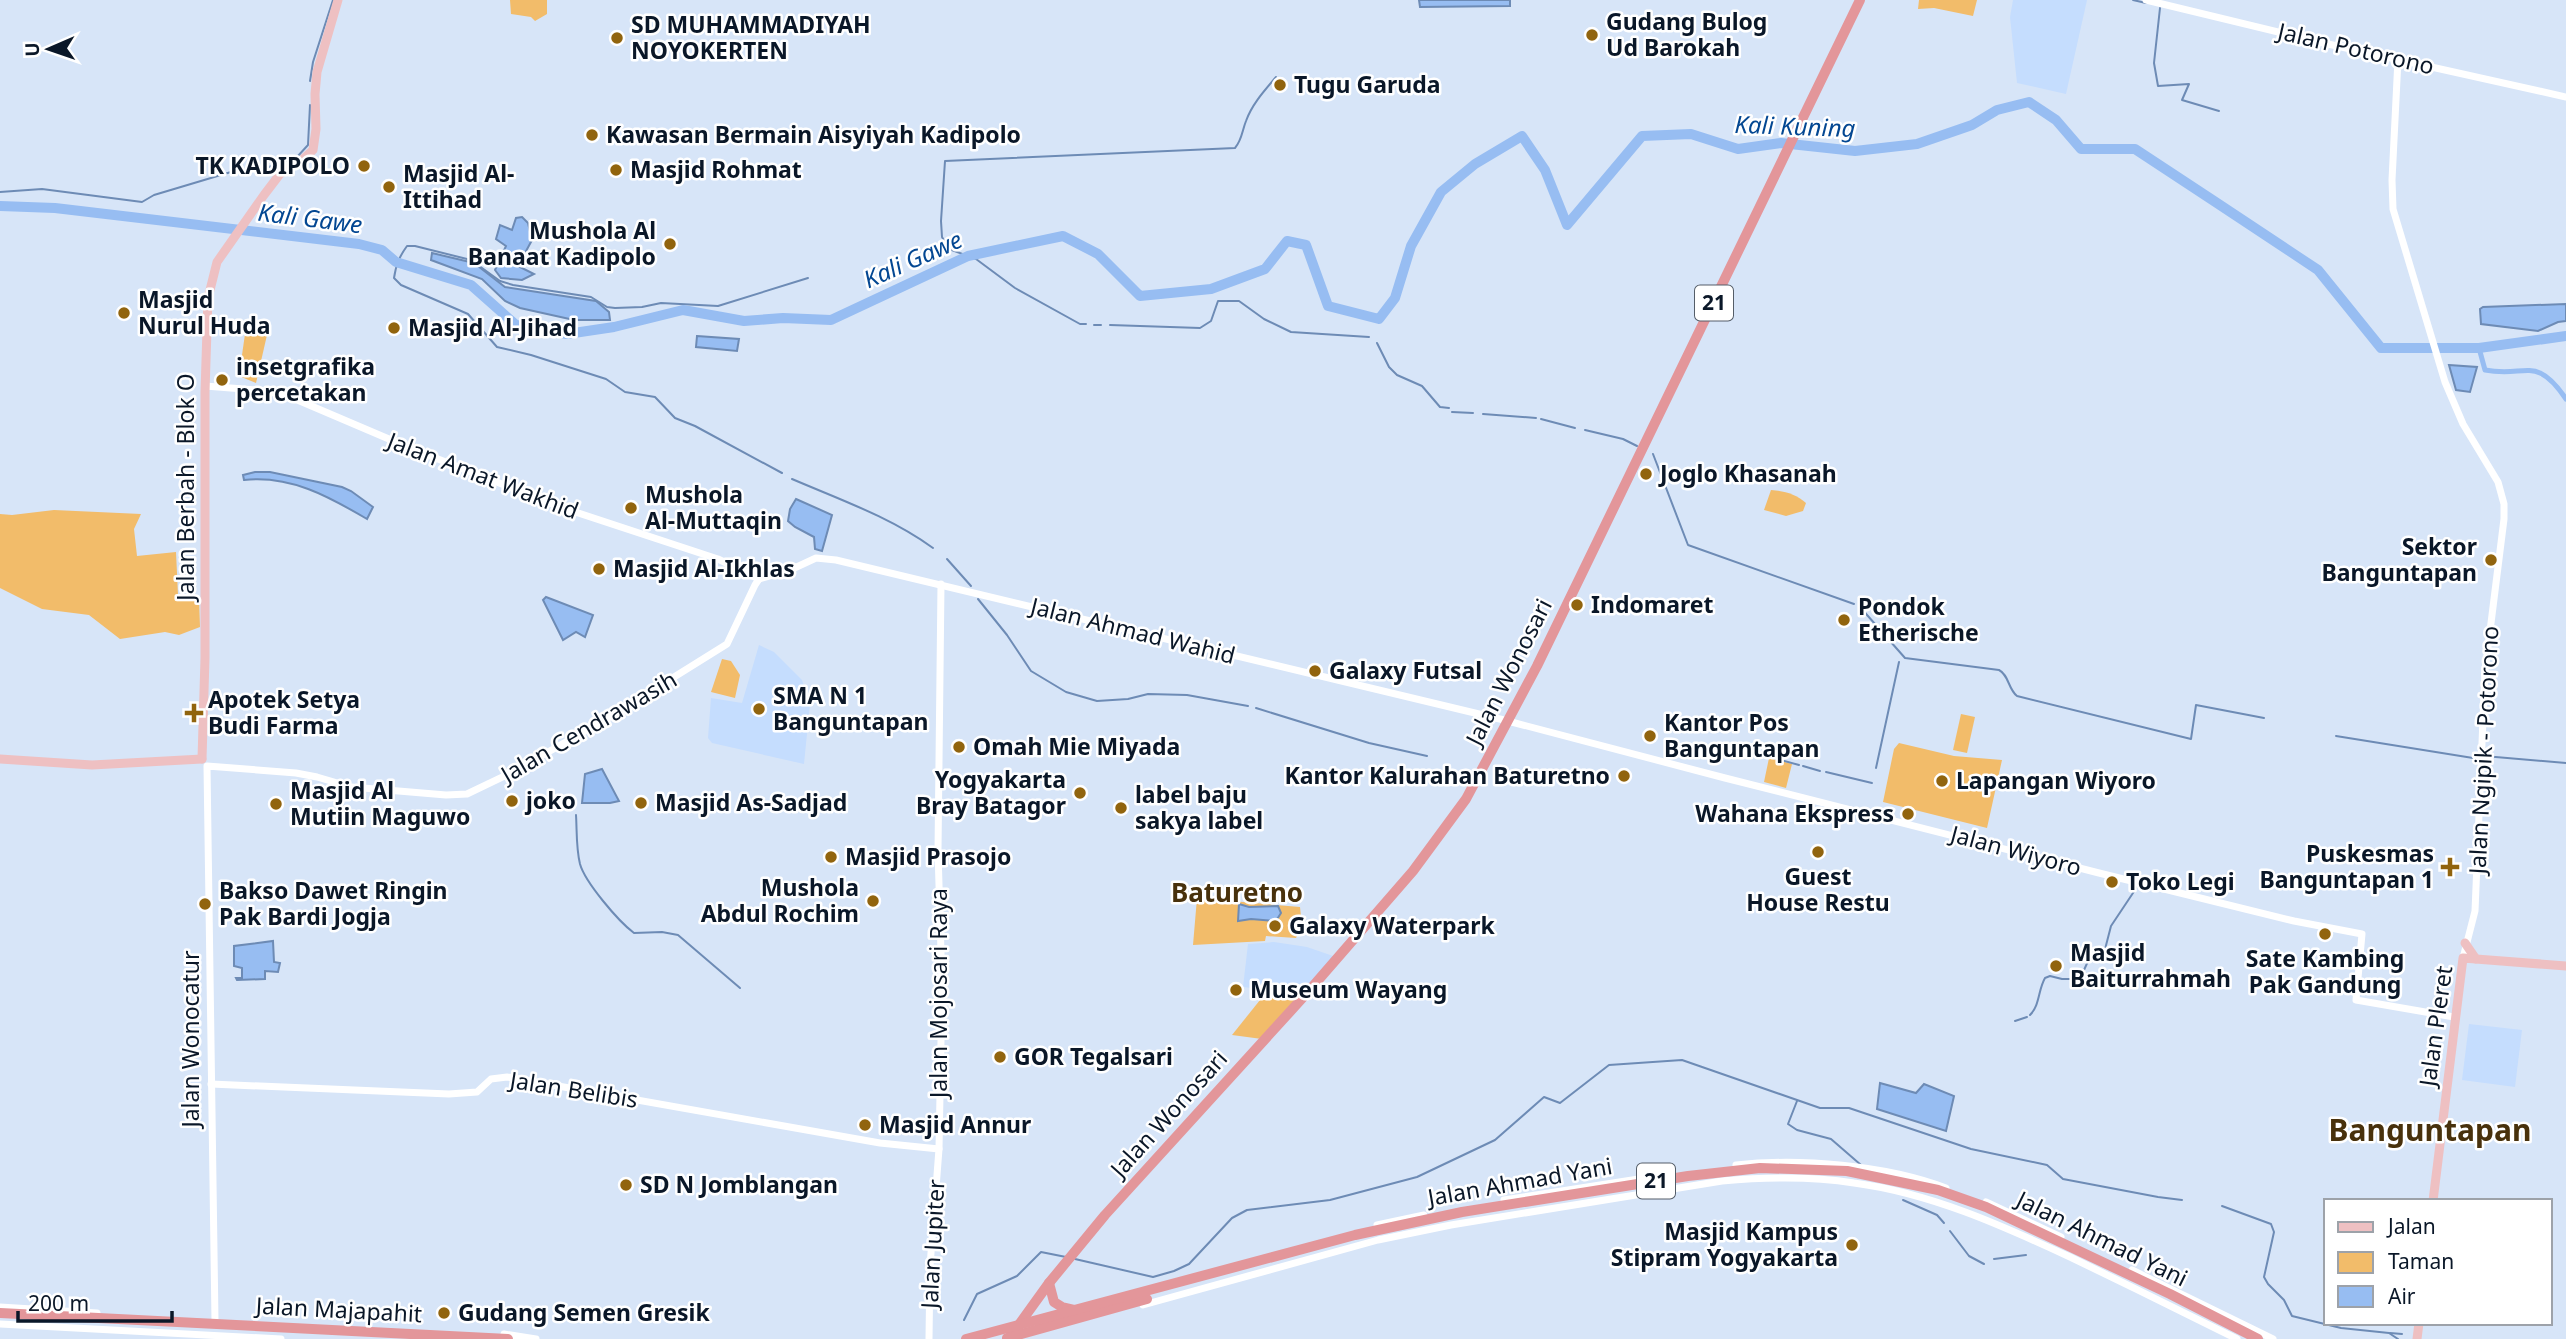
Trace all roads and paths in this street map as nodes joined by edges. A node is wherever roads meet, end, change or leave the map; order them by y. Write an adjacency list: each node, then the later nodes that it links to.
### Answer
1 (338, 0): 6 (main road, Jalan Berbah - Blok O)
2 (1860, 0): 9 (highway, Jalan Wonosari / 21)
3 (2146, 0): 4 (street, Jalan Potorono)
4 (2398, 59): 5 (street, Jalan Potorono); 12 (street, Jalan Ngipik - Potorono)
5 (2566, 97)
6 (205, 386): 7 (street, Jalan Amat Wakhid); 11 (main road, Jalan Berbah - Blok O)
7 (760, 579): 8 (street, Jalan Ahmad Wahid); 11 (street, Jalan Cendrawasih)
8 (940, 584): 9 (street, Jalan Ahmad Wahid); 18 (street, Jalan Mojosari Raya)
9 (1509, 721): 16 (street, Jalan Wiyoro); 21 (highway, Jalan Wonosari / 21)
10 (0, 758): 11 (main road)
11 (205, 762): 17 (street, Jalan Wonocatur)
12 (2465, 943): 13 (street, Jalan Ngipik - Potorono); 14 (main road)
13 (2463, 958): 14 (main road, Jalan Pleret); 16 (main road, Jalan Pleret)
14 (2476, 959): 15 (main road, Jalan Pleret)
15 (2566, 966)
16 (2454, 1017): 20 (main road, Jalan Pleret)
17 (211, 1084): 18 (street, Jalan Belibis); 28 (street, Jalan Wonocatur)
18 (939, 1149): 40 (street, Jalan Jupiter)
19 (1711, 1171): 24 (highway, Jalan Ahmad Yani / 21); 30 (highway, Jalan Ahmad Yani / 21); 46 (street)
20 (2433, 1199)
21 (1049, 1283): 25 (highway); 31 (highway, Jalan Wonosari / 21)
22 (2134, 1286): 24 (highway, Jalan Ahmad Yani / 21); 30 (highway, Jalan Ahmad Yani / 21); 43 (street)
23 (0, 1307): 27 (street)
24 (1102, 1308): 25 (highway, Jalan Ahmad Yani / 21); 42 (highway, Jalan Ahmad Yani / 21)
25 (1078, 1310): 31 (highway, Jalan Ahmad Yani / 21)
26 (0, 1313): 27 (highway, Jalan Majapahit)
27 (97, 1315): 28 (street); 32 (highway, Jalan Majapahit)
28 (215, 1321): 39 (street)
29 (0, 1322): 32 (highway, Jalan Majapahit); 34 (street)
30 (2216, 1322): 44 (highway, Jalan Ahmad Yani / 21); 45 (highway, Jalan Ahmad Yani / 21)
31 (1018, 1325): 41 (highway); 42 (highway, Jalan Wonosari / 21)
32 (299, 1332): 33 (highway, Jalan Majapahit)
33 (314, 1333): 36 (highway, Jalan Majapahit); 38 (highway, Jalan Majapahit)
34 (215, 1338): 35 (street)
35 (281, 1339)
36 (365, 1339): 37 (highway, Jalan Majapahit)
37 (375, 1339)
38 (508, 1339)
39 (536, 1339)
40 (929, 1339)
41 (966, 1339)
42 (1011, 1339)
43 (2237, 1339)
44 (2244, 1339)
45 (2258, 1339)
46 (2273, 1339)

